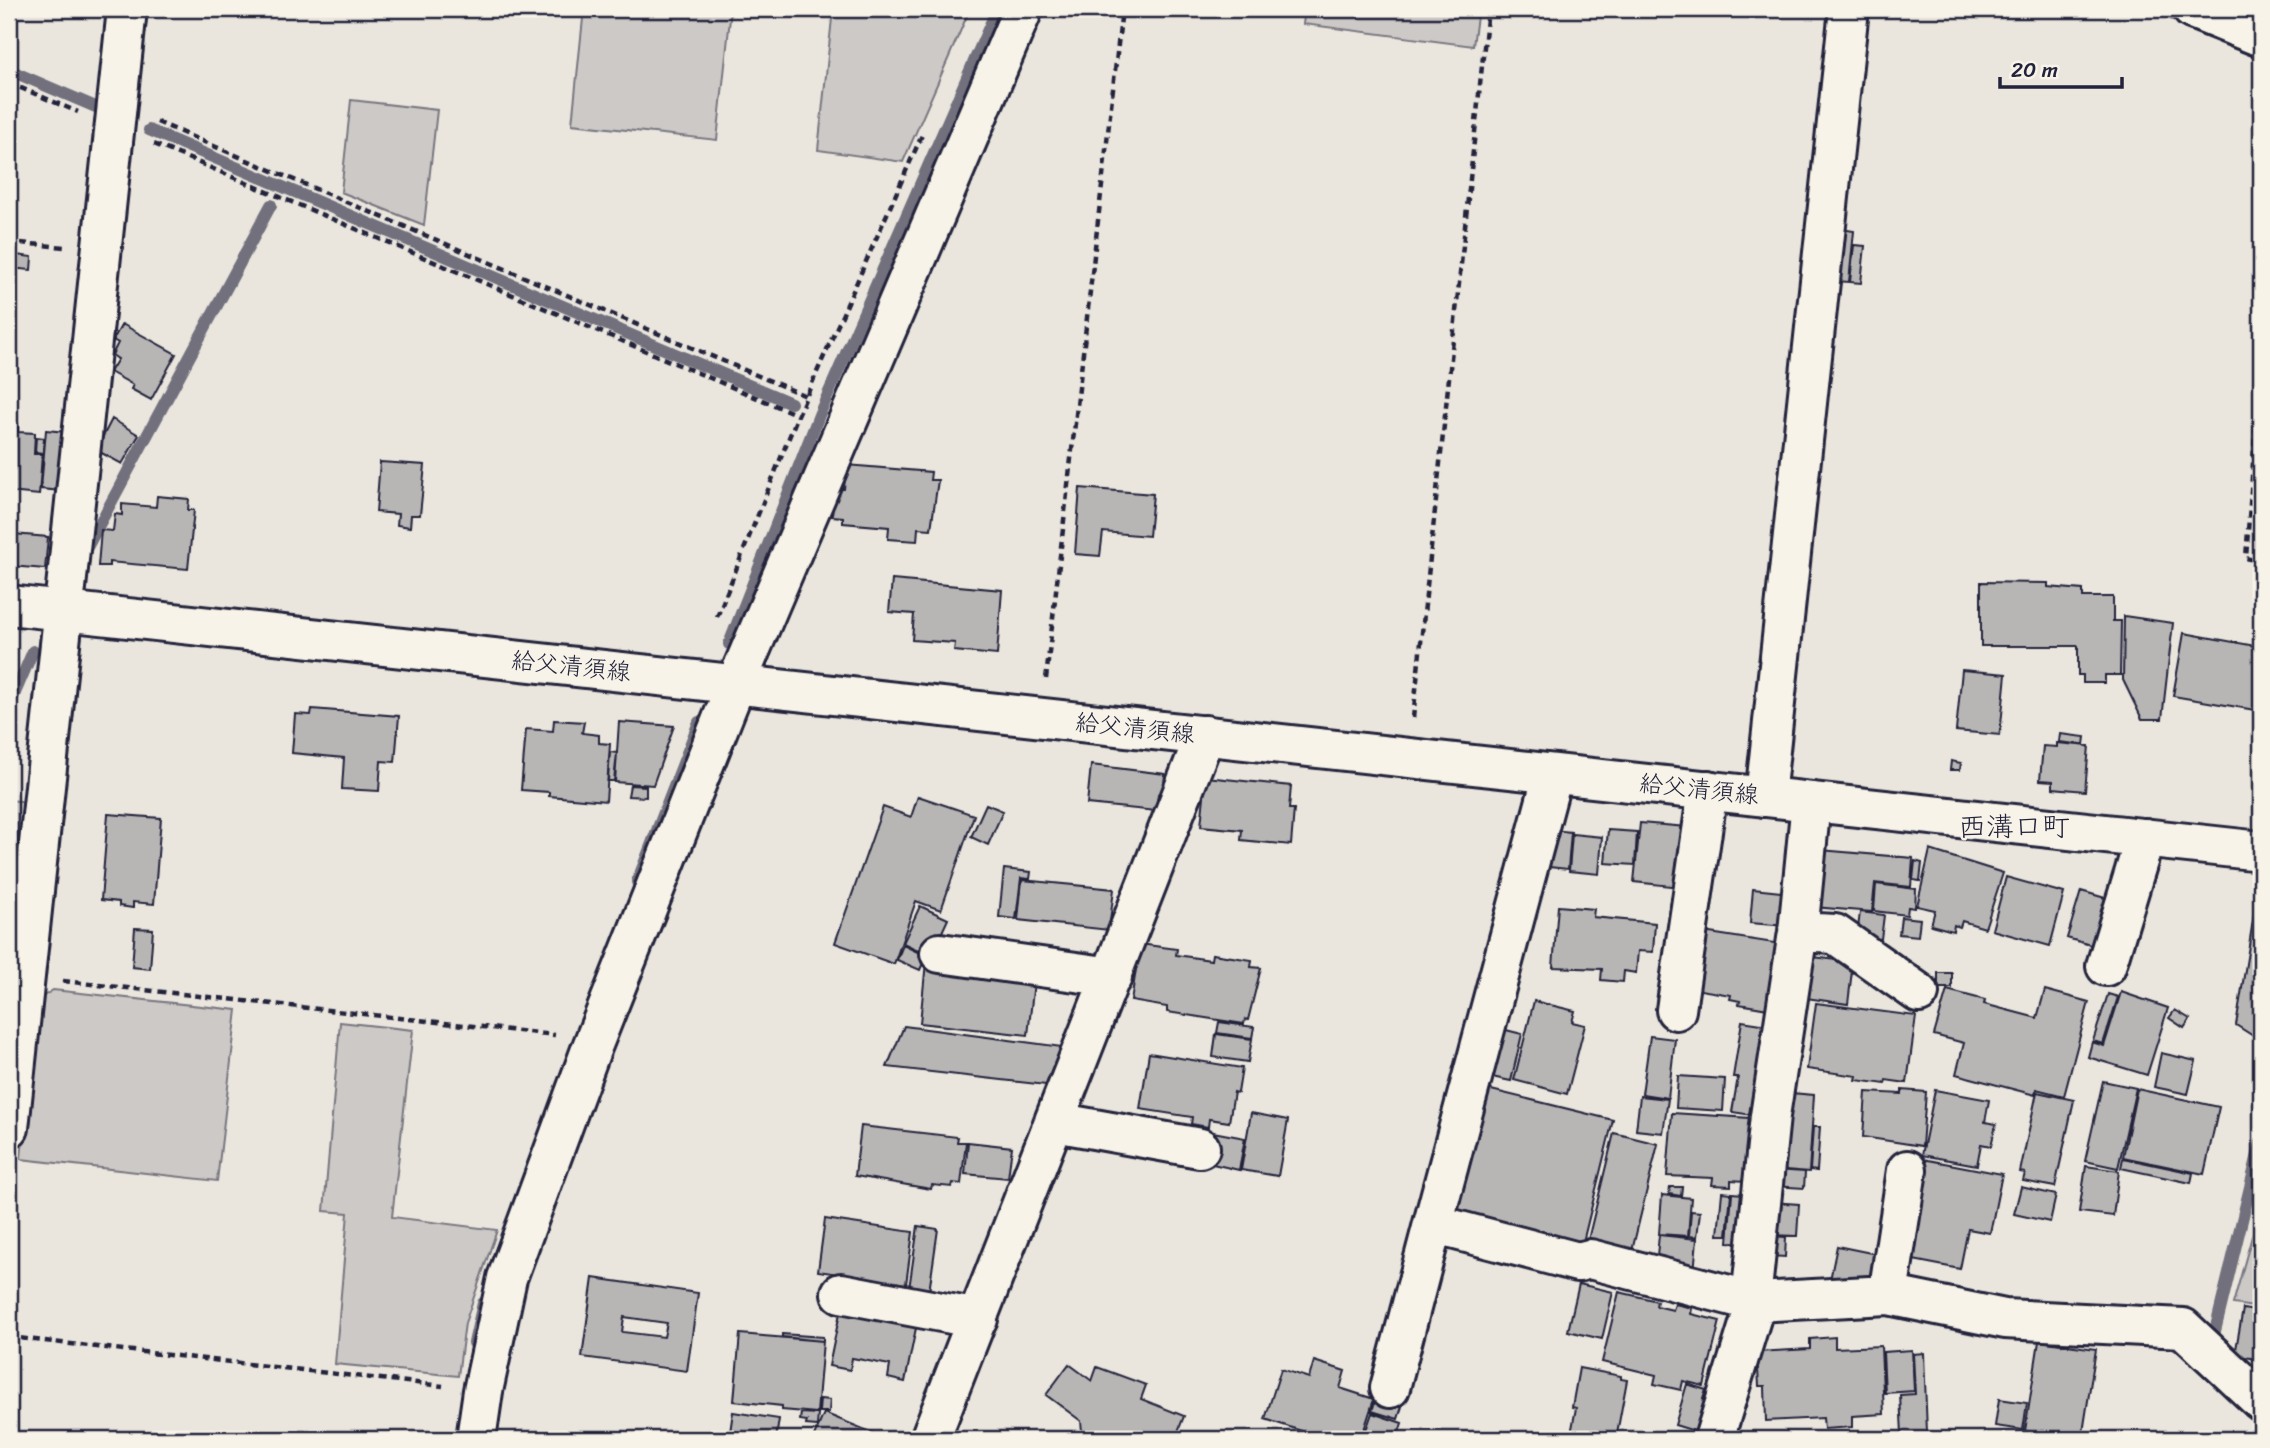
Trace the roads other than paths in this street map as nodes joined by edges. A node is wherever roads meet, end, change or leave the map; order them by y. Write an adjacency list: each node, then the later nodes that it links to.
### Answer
1 (127, 9): 7 (street)
2 (1023, 9): 8 (street)
3 (1849, 9): 12 (street)
4 (2192, 9): 5 (street)
5 (2261, 37)
6 (9, 605): 7 (street, 給父清須線)
7 (64, 611): 8 (street, 給父清須線); 23 (street)
8 (736, 684): 9 (street, 給父清須線); 33 (street)
9 (1205, 735): 10 (street, 給父清須線); 19 (street)
10 (1553, 774): 11 (street, 給父清須線); 26 (street)
11 (1708, 790): 12 (street, 給父清須線); 21 (street)
12 (1765, 797): 13 (street, 給父清須線)
13 (1811, 802): 14 (street, 給父清須線); 16 (street)
14 (2145, 838): 15 (street, 給父清須線); 18 (street)
15 (2261, 851)
16 (1798, 932): 20 (street); 29 (street)
17 (940, 953): 19 (street)
18 (2106, 966)
19 (1112, 977): 22 (street)
20 (1919, 993)
21 (1675, 1010)
22 (1055, 1122): 24 (street); 30 (street)
23 (9, 1128)
24 (1200, 1148)
25 (1907, 1170): 28 (street)
26 (1433, 1224): 29 (street); 31 (street)
27 (841, 1293): 30 (street)
28 (1888, 1295): 29 (street); 32 (street)
29 (1753, 1301): 35 (street)
30 (978, 1319): 34 (street)
31 (1390, 1388)
32 (2261, 1401)
33 (476, 1439)
34 (930, 1439)
35 (1714, 1439)

